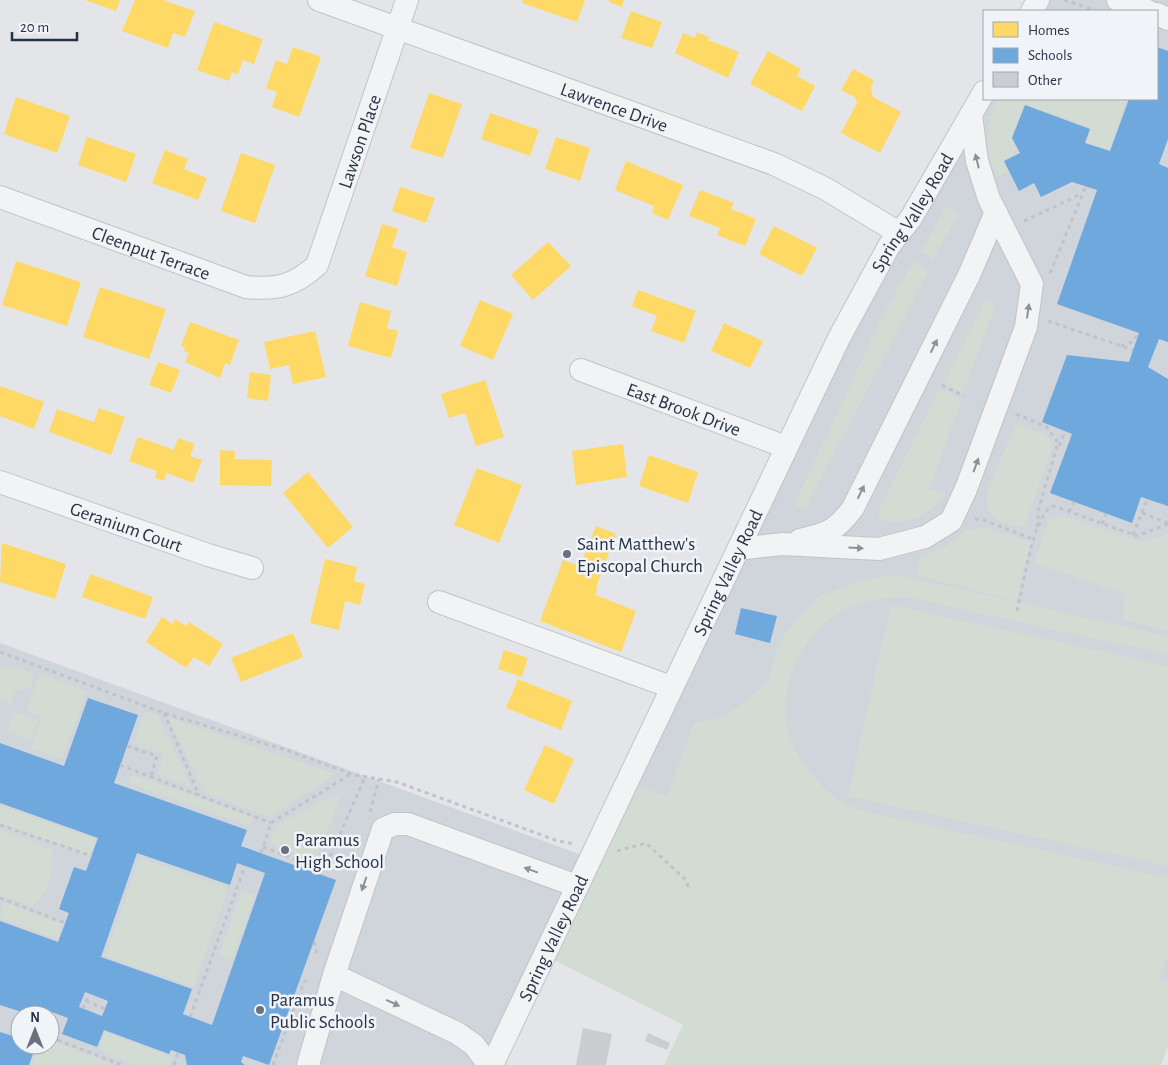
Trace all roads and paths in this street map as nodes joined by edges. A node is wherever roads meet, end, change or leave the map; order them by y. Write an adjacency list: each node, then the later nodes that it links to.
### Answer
1 (319, 0): 7 (street, Lawrence Drive)
2 (407, 0): 7 (street, Lawson Place)
3 (1064, 0): 5 (path)
4 (1118, 0): 6 (street)
5 (1094, 10)
6 (1145, 10)
7 (398, 28): 13 (street, Lawrence Drive); 14 (street, Lawson Place)
8 (983, 94): 9 (street, Spring Valley Road)
9 (971, 115): 11 (street, one-way to 9); 13 (street, Spring Valley Road)
10 (0, 197): 14 (street, Cleenput Terrace)
11 (996, 212): 37 (street, one-way to 11); 37 (street, one-way to 11)
12 (1020, 222): 15 (path)
13 (900, 233): 25 (street, Spring Valley Road)
14 (304, 277)
15 (1048, 278)
16 (1047, 321): 18 (path)
17 (1139, 333): 18 (path)
18 (1121, 346): 19 (path)
19 (1133, 350)
20 (581, 370): 25 (street, East Brook Drive)
21 (942, 386): 22 (path)
22 (964, 396)
23 (1013, 413): 26 (path)
24 (1064, 431): 26 (path)
25 (786, 447): 38 (street, Spring Valley Road)
26 (1058, 449): 35 (path)
27 (0, 482): 39 (street, Geranium Court)
28 (1147, 500): 31 (path)
29 (1074, 502): 30 (path)
30 (1069, 512): 34 (path); 35 (path)
31 (1142, 513): 33 (path); 36 (path)
32 (1106, 514): 34 (path)
33 (1168, 523): 36 (path)
34 (1102, 524): 36 (path)
35 (1037, 534): 41 (path)
36 (1133, 535)
37 (782, 544): 38 (street)
38 (738, 549): 43 (street, Spring Valley Road)
39 (252, 568)
40 (439, 602): 43 (street)
41 (1017, 611)
42 (0, 652): 44 (path)
43 (671, 687): 54 (street, Spring Valley Road)
44 (164, 714): 47 (path); 50 (path)
45 (127, 746): 48 (path)
46 (120, 764): 48 (path)
47 (351, 774): 49 (path); 51 (path)
48 (151, 776): 50 (path)
49 (365, 777): 53 (path); 54 (path)
50 (199, 795): 51 (path)
51 (271, 823): 53 (path)
52 (0, 825): 56 (path)
53 (263, 847): 55 (path)
54 (594, 851): 58 (street, Spring Valley Road); 59 (path)
55 (261, 853)
56 (92, 856)
57 (246, 866): 69 (path)
58 (577, 886): 63 (street, one-way to 63); 76 (street, Spring Valley Road)
59 (688, 888)
60 (0, 900): 61 (path)
61 (65, 923)
62 (314, 942): 63 (path)
63 (327, 967): 75 (street); 76 (street, one-way to 76)
64 (310, 978): 74 (path)
65 (89, 994): 66 (path)
66 (86, 1001): 67 (path); 68 (path)
67 (83, 1008)
68 (105, 1008)
69 (190, 1017)
70 (60, 1041): 72 (path)
71 (178, 1053): 73 (path)
72 (122, 1065)
73 (174, 1065)
74 (273, 1065)
75 (308, 1065)
76 (490, 1065)

